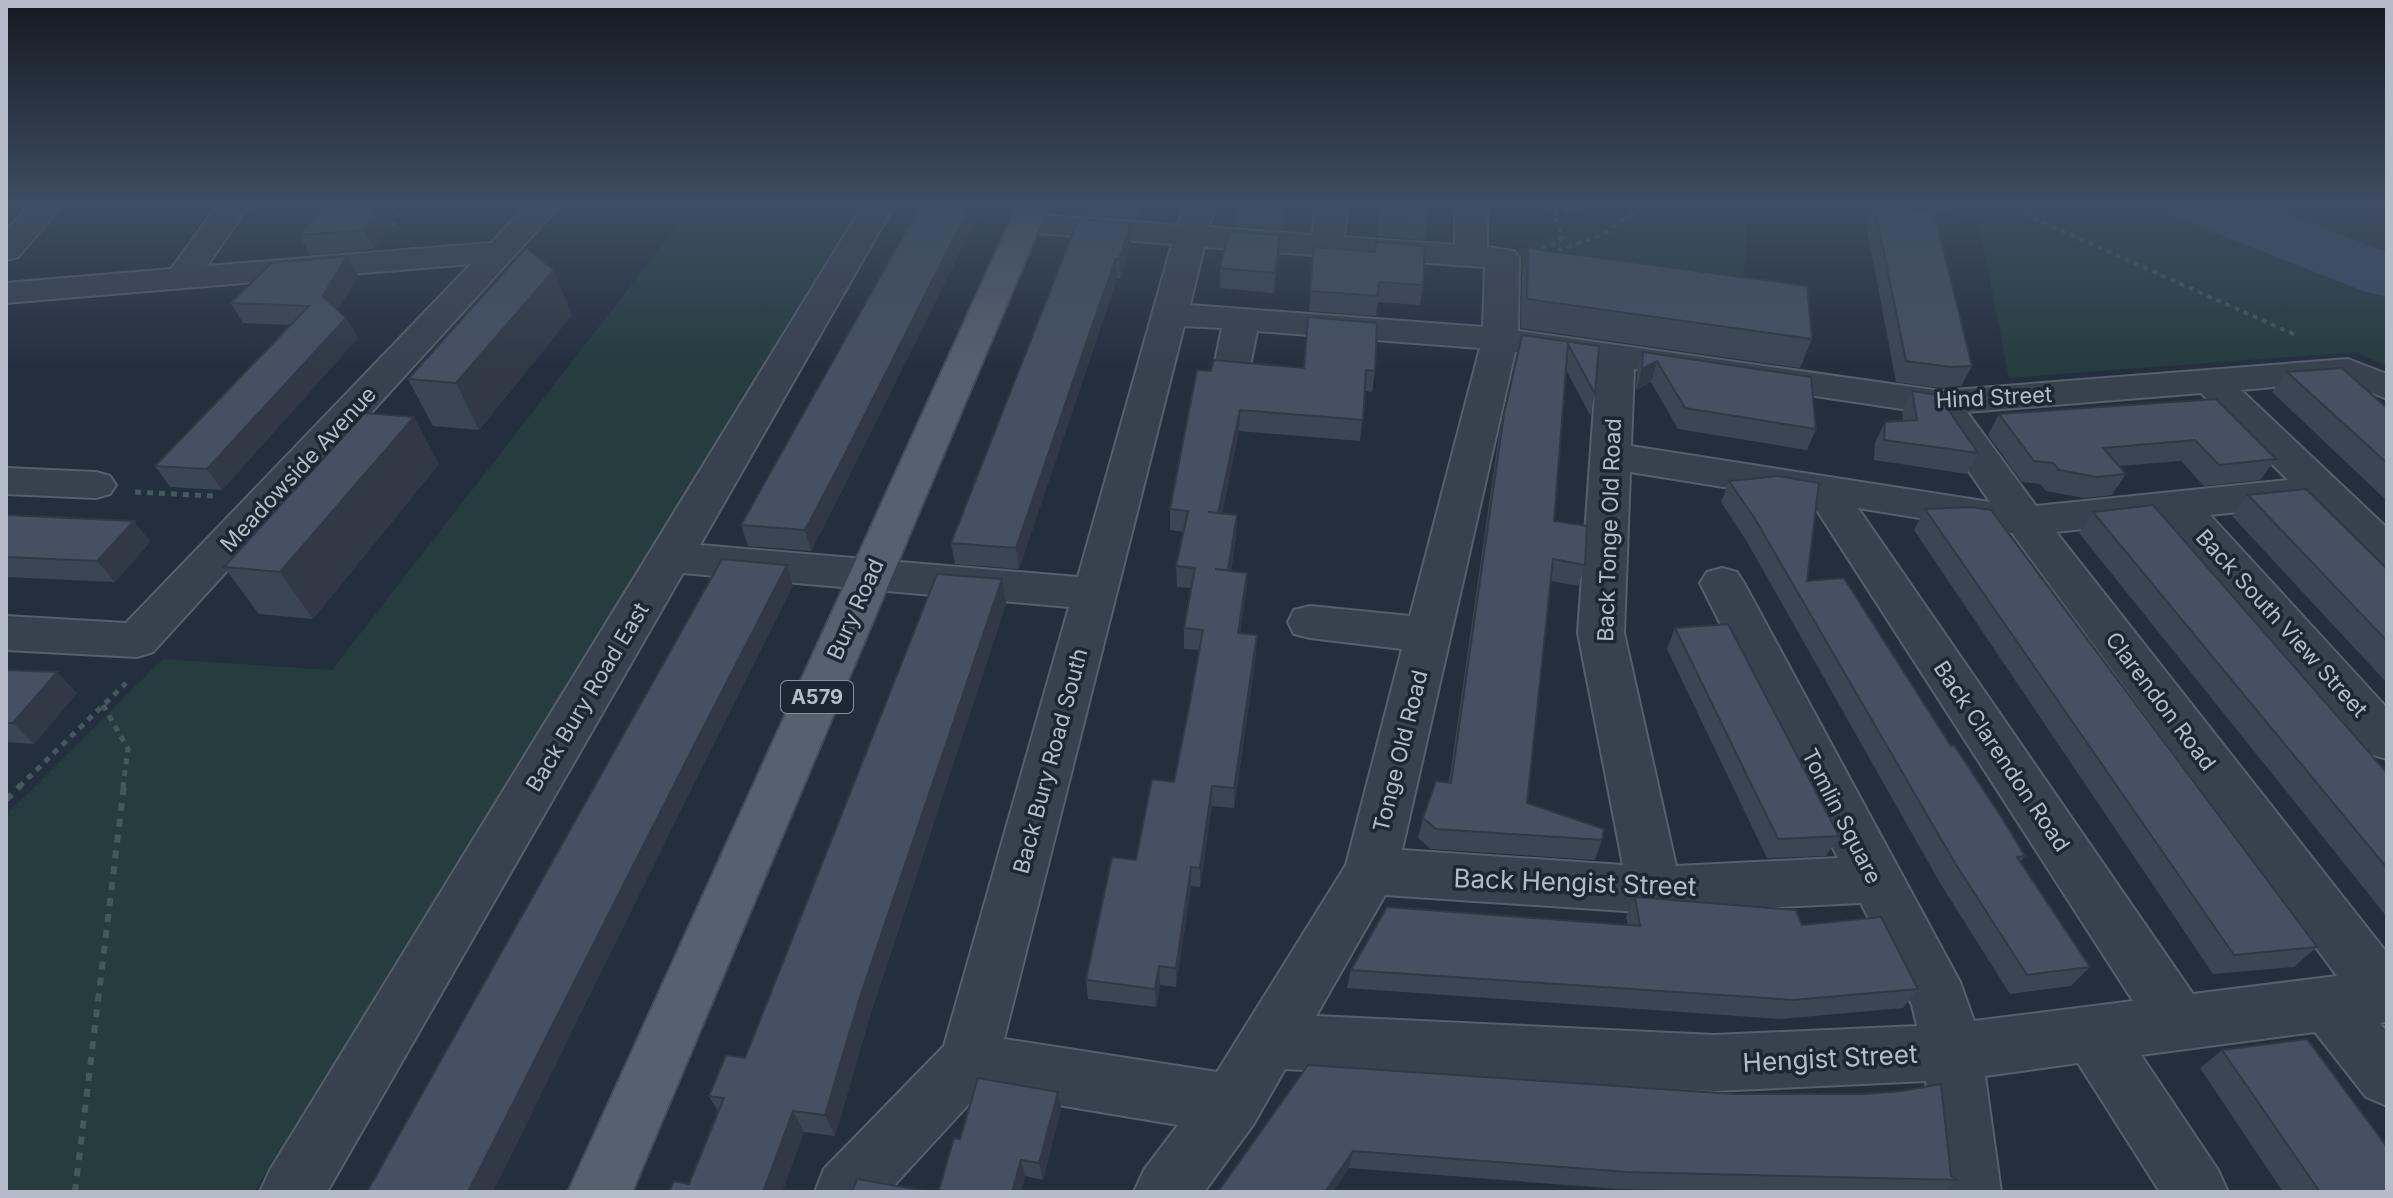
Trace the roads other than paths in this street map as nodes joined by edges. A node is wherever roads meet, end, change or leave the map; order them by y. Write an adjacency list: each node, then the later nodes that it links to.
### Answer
1 (196, 258): 10 (street)
2 (431, 258): 10 (street)
3 (495, 258): 36 (street, Meadowside Avenue)
4 (848, 258): 31 (street, Back Bury Road East)
5 (1010, 258): 32 (main road, Bury Road / A579)
6 (1185, 258): 12 (street, Back Bury Road South)
7 (1460, 258): 9 (street)
8 (1491, 258): 9 (street, Tonge Old Road)
9 (1492, 261): 15 (street, Tonge Old Road)
10 (181, 279): 11 (street)
11 (22, 292): 13 (street)
12 (1170, 314): 14 (street, Hind Street); 34 (street, Back Bury Road South)
13 (6, 317)
14 (1242, 320): 15 (street, Hind Street); 17 (street)
15 (1500, 339): 16 (street, Hind Street); 37 (street, Tonge Old Road)
16 (1616, 357): 21 (street, Hind Street); 23 (street, Back Tonge Old Road)
17 (1232, 366)
18 (2348, 370): 19 (street, Hind Street); 20 (street); 22 (street)
19 (2212, 383): 21 (street, Hind Street); 27 (street)
20 (2387, 388)
21 (1941, 403): 29 (street, Clarendon Road)
22 (2387, 405)
23 (1612, 456): 26 (street); 41 (street, Back Tonge Old Road)
24 (6, 481): 25 (street)
25 (96, 485)
26 (1824, 489): 29 (street); 44 (street, Back Clarendon Road)
27 (2323, 490): 28 (street); 30 (street)
28 (2177, 505): 29 (street); 38 (street, Back South View Street)
29 (2025, 521): 42 (street, Clarendon Road)
30 (2387, 553)
31 (670, 557): 32 (street); 52 (street, Back Bury Road East)
32 (871, 574): 34 (street); 53 (main road, Bury Road / A579)
33 (1722, 583): 40 (street, Tomlin Square)
34 (1095, 594): 48 (street, Back Bury Road South)
35 (1310, 622): 37 (street)
36 (6, 633)
37 (1428, 635): 39 (street, Tonge Old Road)
38 (2387, 740)
39 (1371, 871): 41 (street, Back Hengist Street); 46 (street, Tonge Old Road)
40 (1875, 879): 41 (street, Back Hengist Street); 47 (street, Tomlin Square)
41 (1655, 890)
42 (2386, 996): 43 (street, Hengist Street)
43 (2328, 1004): 44 (street, Hengist Street); 49 (street)
44 (2179, 1023): 45 (street, Hengist Street)
45 (2092, 1033): 47 (street, Hengist Street); 56 (street)
46 (1270, 1041): 47 (street, Hengist Street); 50 (street, Tonge Old Road)
47 (1952, 1052): 55 (street, Tomlin Square)
48 (969, 1062): 50 (street); 51 (street)
49 (2387, 1077)
50 (1232, 1104): 54 (street, Tonge Old Road)
51 (846, 1191)
52 (292, 1192)
53 (600, 1192)
54 (1166, 1192)
55 (1969, 1192)
56 (2196, 1192)

